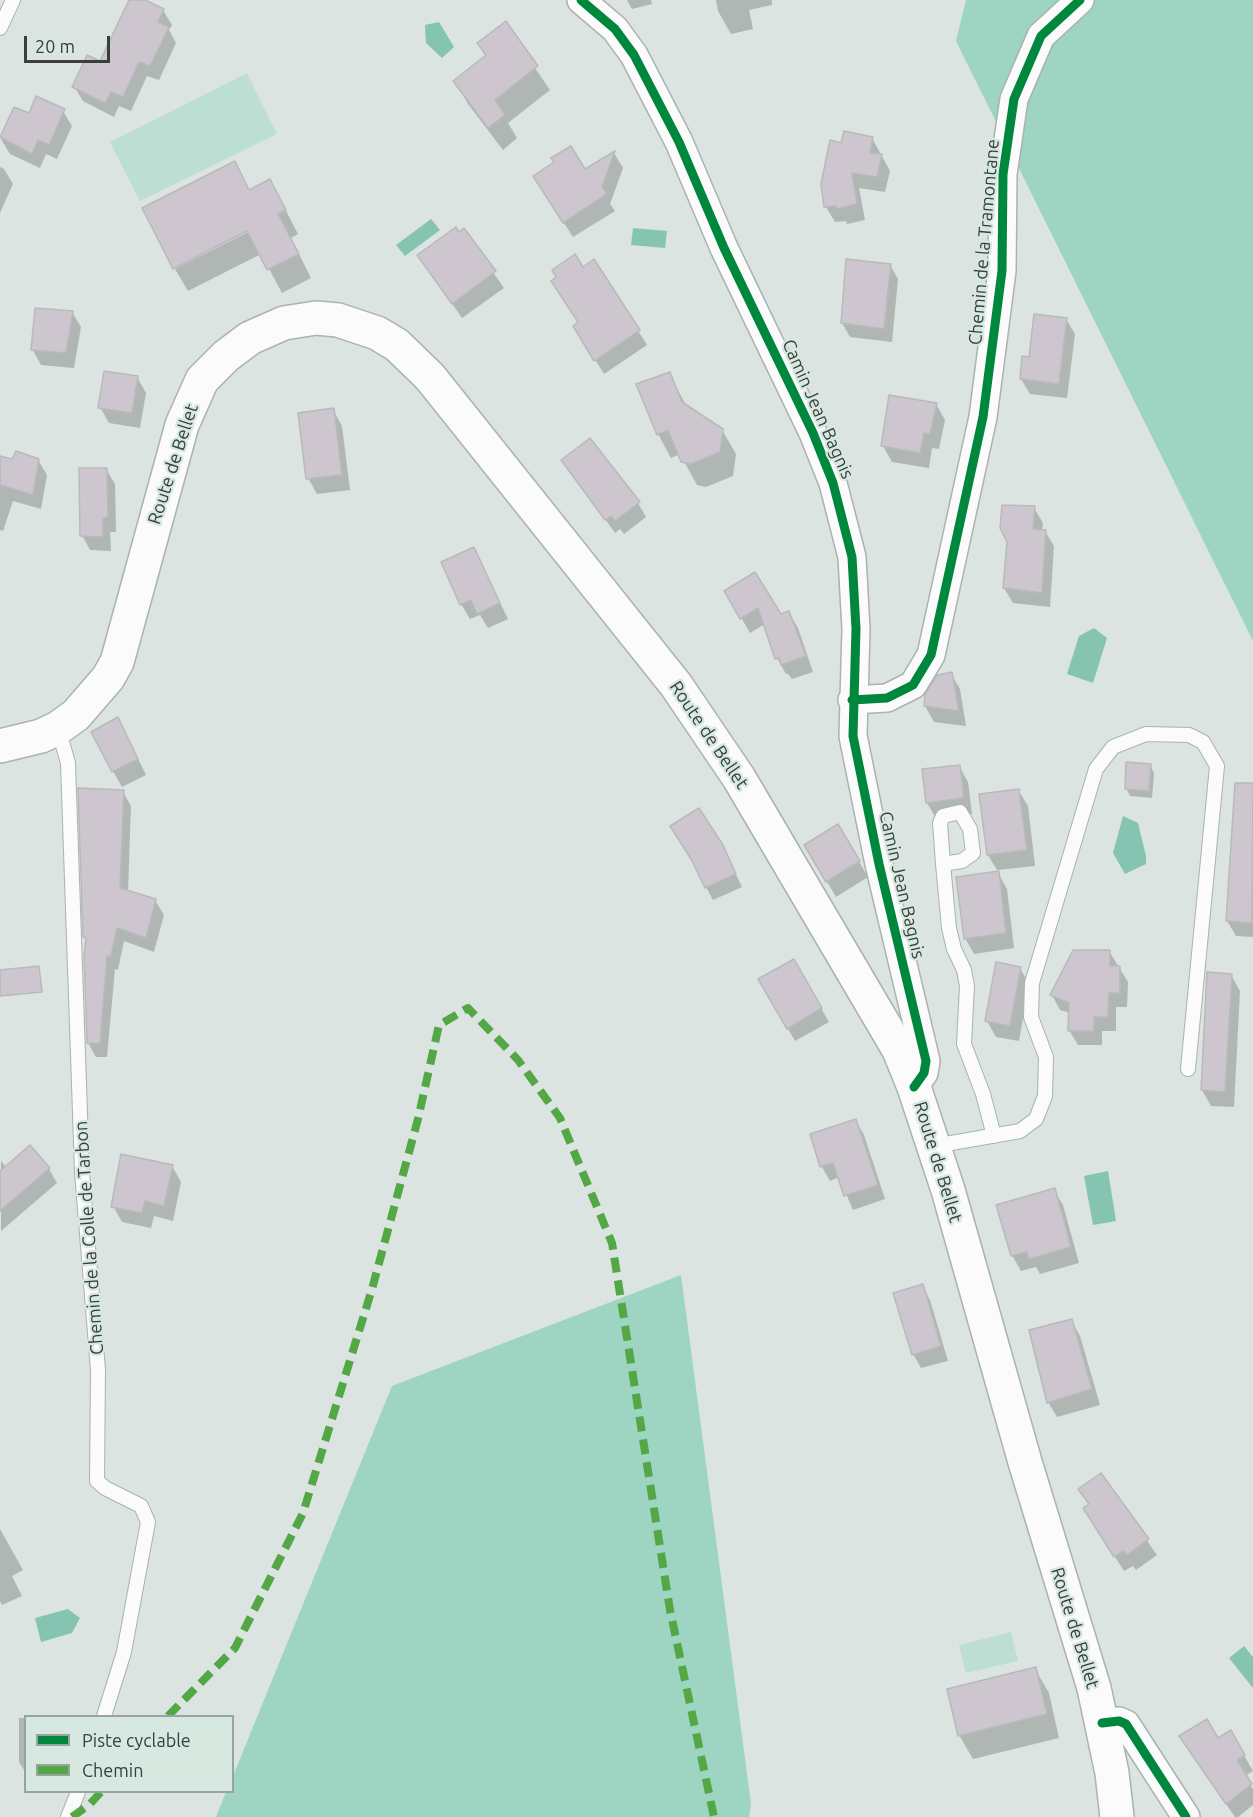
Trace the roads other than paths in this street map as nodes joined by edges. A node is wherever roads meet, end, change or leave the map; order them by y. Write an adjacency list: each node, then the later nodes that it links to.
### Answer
1 (13, 0): 4 (lane)
2 (580, 0): 5 (street, Camin Jean Bagnis)
3 (1080, 0): 5 (street, Chemin de la Tramontane)
4 (0, 28)
5 (852, 700): 10 (street, Camin Jean Bagnis)
6 (58, 728): 7 (main road, Route de Bellet); 10 (main road, Route de Bellet); 13 (lane, Chemin de la Colle de Tarbon)
7 (0, 746)
8 (943, 864): 11 (lane)
9 (1188, 1069): 11 (lane)
10 (914, 1087): 12 (main road, Route de Bellet)
11 (993, 1136): 12 (lane)
12 (934, 1146): 14 (main road, Route de Bellet)
13 (104, 1715)
14 (1102, 1722): 17 (main road, Route de Bellet); 18 (street)
15 (77, 1793): 16 (lane)
16 (68, 1817)
17 (1117, 1817)
18 (1186, 1817)

